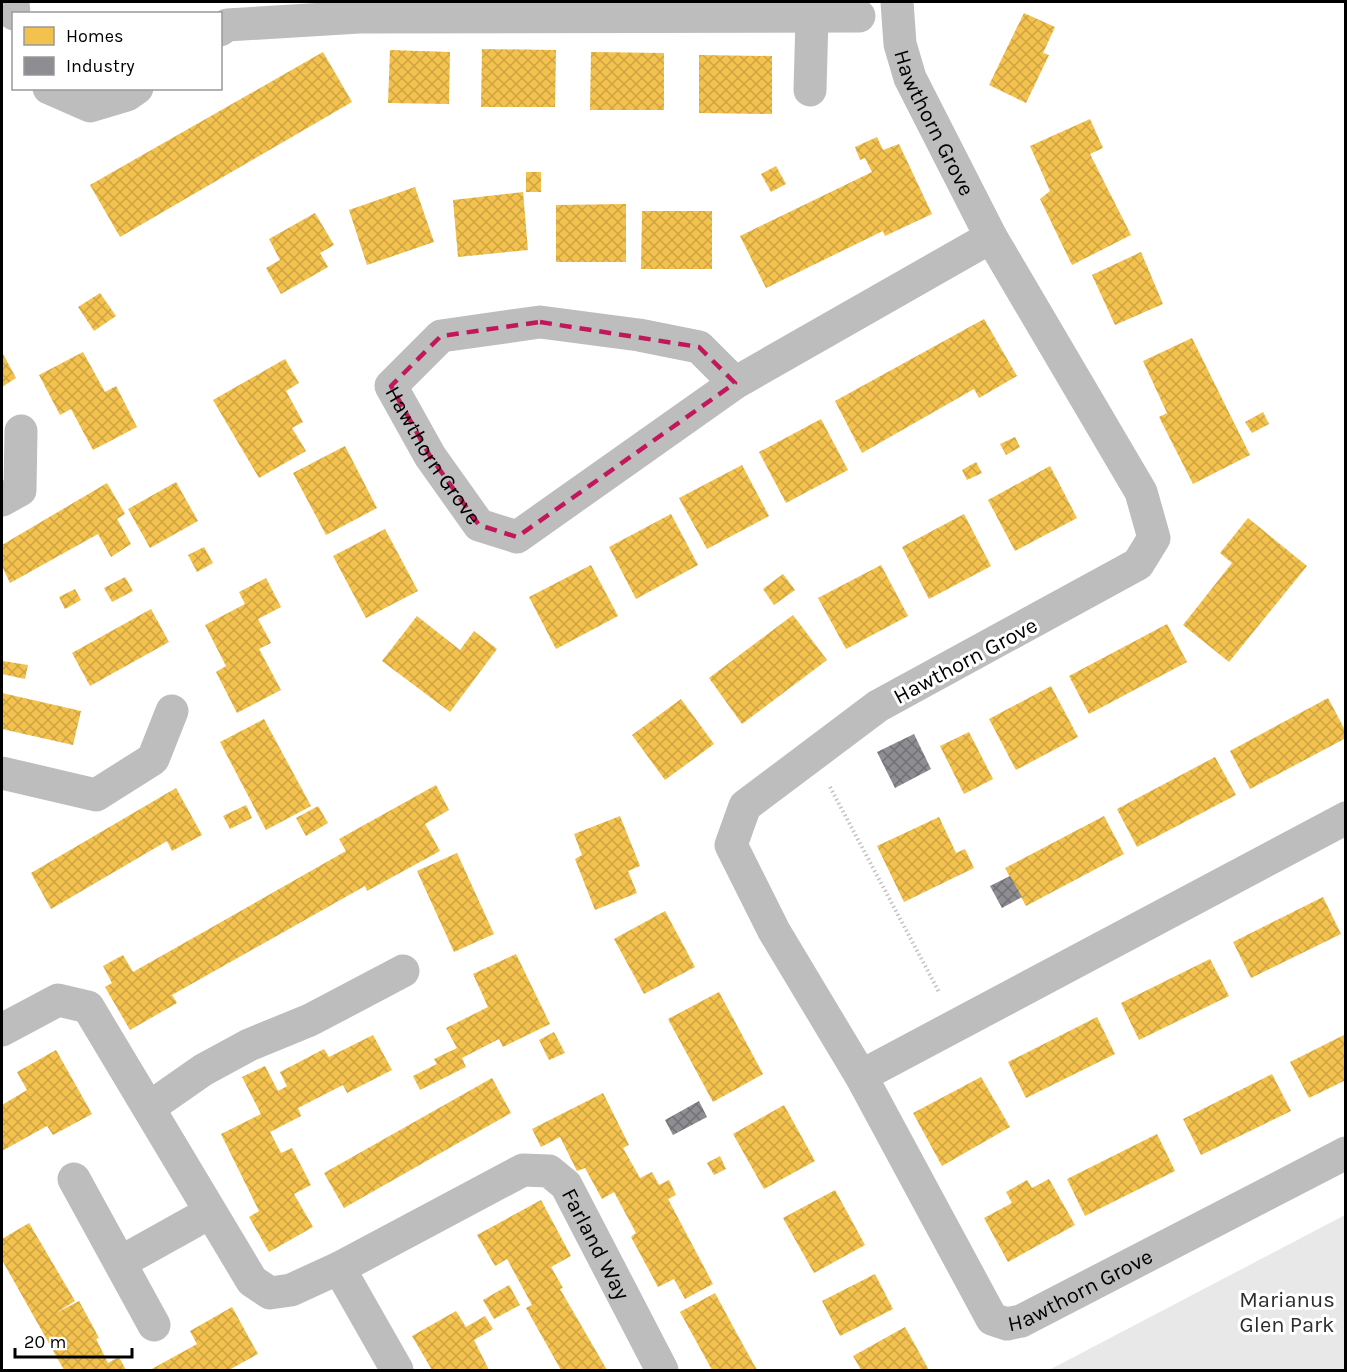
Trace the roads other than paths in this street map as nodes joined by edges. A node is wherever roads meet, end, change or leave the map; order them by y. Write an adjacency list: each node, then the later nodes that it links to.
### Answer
1 (897, 2): 8 (street, Hawthorn Grove)
2 (859, 16): 3 (street)
3 (812, 18): 4 (street); 7 (street)
4 (222, 29)
5 (54, 90): 6 (street)
6 (133, 90)
7 (810, 90)
8 (991, 237): 9 (street, Hawthorn Grove); 17 (street, Hawthorn Grove)
9 (735, 383): 9 (street, Hawthorn Grove)
10 (21, 430): 11 (street)
11 (2, 500)
12 (172, 711): 13 (street)
13 (2, 773)
14 (1346, 818): 17 (street)
15 (403, 971): 18 (street)
16 (2, 1030): 18 (street, Farland Way)
17 (861, 1076): 19 (street, Hawthorn Grove)
18 (150, 1107): 21 (street, Farland Way)
19 (1346, 1153)
20 (74, 1179): 22 (street)
21 (209, 1213): 22 (street); 23 (street, Farland Way)
22 (121, 1262): 24 (street)
23 (339, 1268): 25 (street); 26 (street, Farland Way)
24 (154, 1325)
25 (397, 1371)
26 (662, 1371)

